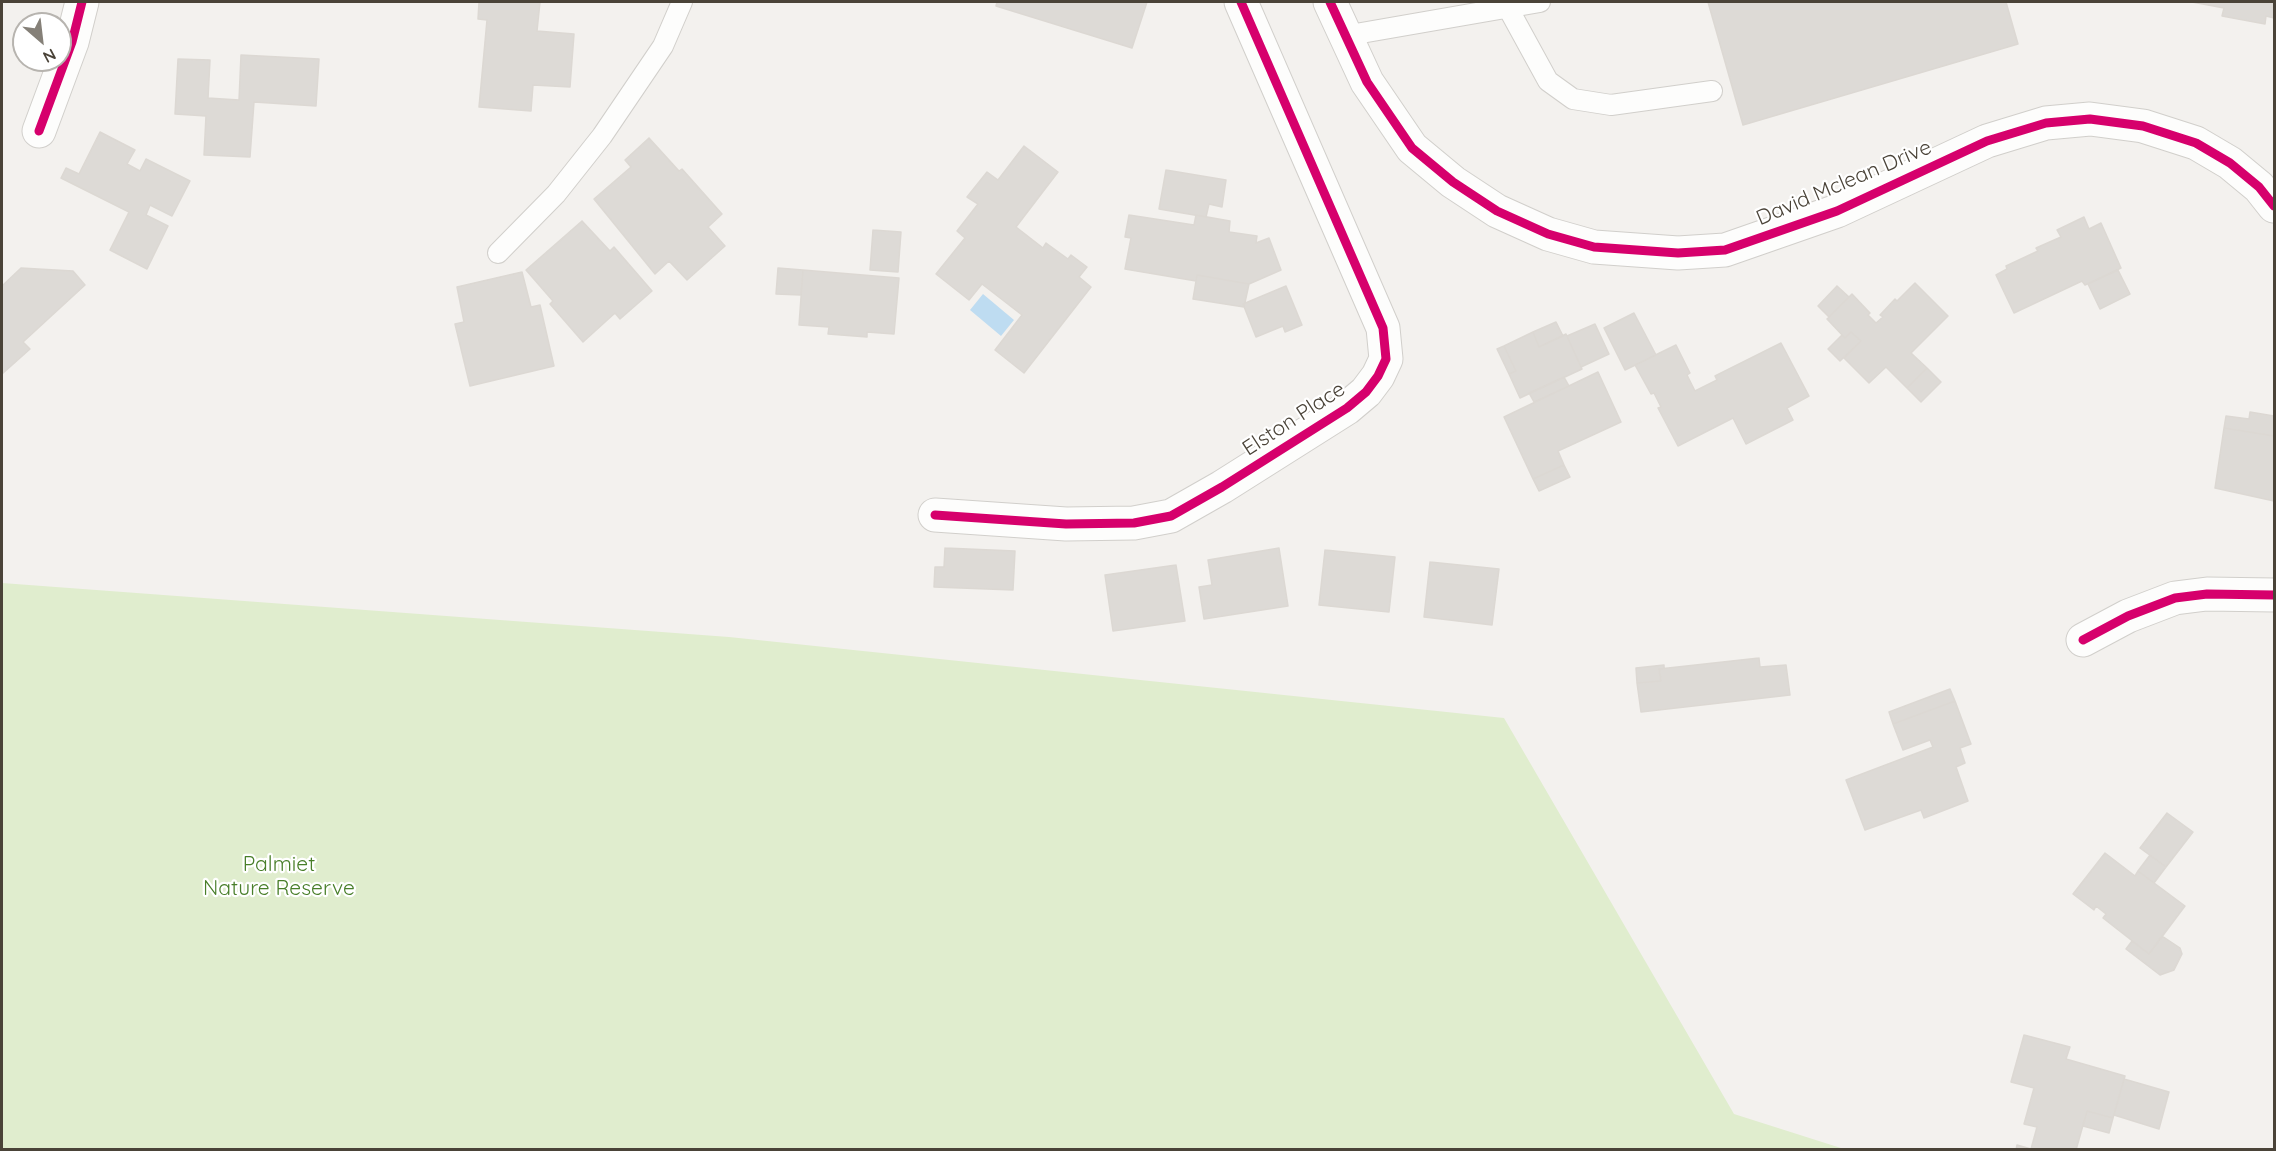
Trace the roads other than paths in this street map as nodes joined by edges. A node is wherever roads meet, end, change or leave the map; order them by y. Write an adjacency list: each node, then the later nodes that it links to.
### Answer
1 (82, 2): 9 (street)
2 (682, 2): 11 (lane)
3 (1241, 2): 12 (street, Elston Place)
4 (1330, 2): 7 (street, David Mclean Drive)
5 (1540, 2): 6 (lane)
6 (1508, 8): 7 (lane); 8 (lane)
7 (1344, 36): 10 (street, David Mclean Drive)
8 (1712, 91)
9 (39, 131)
10 (2274, 206)
11 (498, 253)
12 (935, 515)
13 (2274, 595): 14 (street)
14 (2082, 640)

